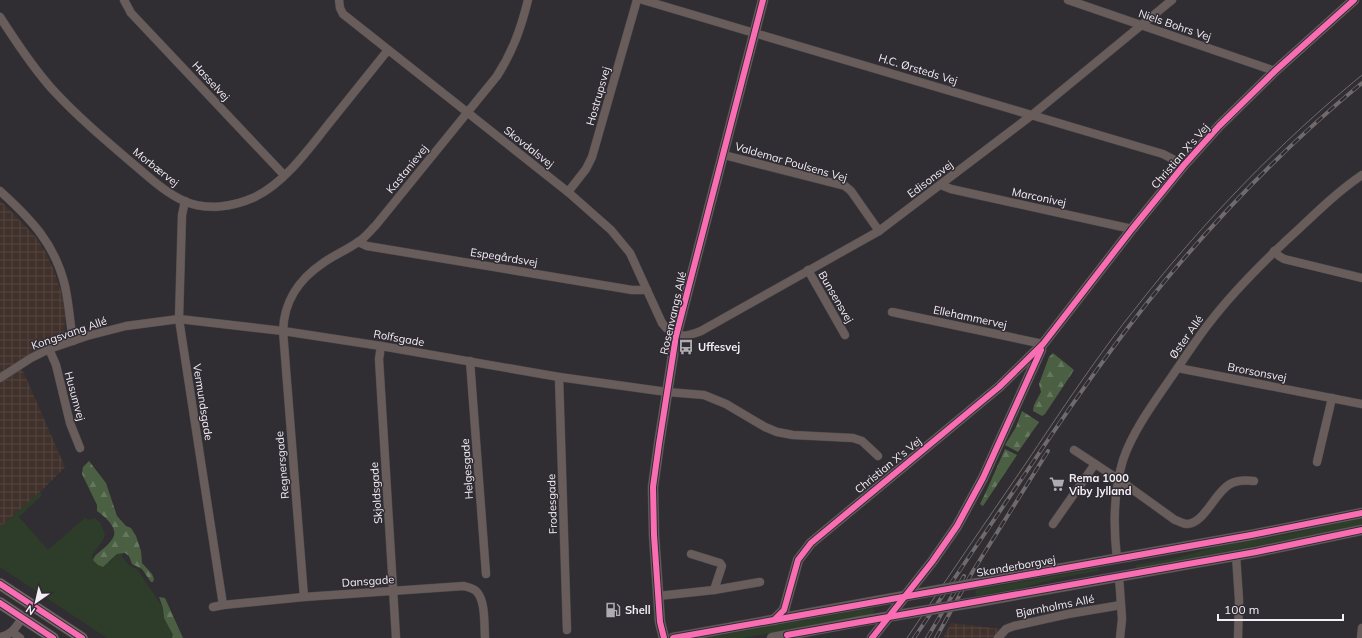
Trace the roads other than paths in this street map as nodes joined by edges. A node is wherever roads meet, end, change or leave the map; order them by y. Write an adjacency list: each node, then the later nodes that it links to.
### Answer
1 (124, 0): 19 (street, Hasselvej)
2 (339, 0): 13 (street, Skovdalsvej)
3 (528, 0): 15 (street, Kastanievej)
4 (637, 0): 23 (street, Hostrupsvej)
5 (643, 0): 12 (street, H.C. Ørsteds Vej)
6 (763, 0): 12 (street, Rosenvangs Allé)
7 (1068, 0): 11 (street, Niels Bohrs Vej)
8 (1172, 0): 11 (street, Edisonsvej)
9 (1354, 0): 14 (street, Christian X's Vej)
10 (0, 17): 24 (street, Morbærvej)
11 (1142, 24): 14 (street, Niels Bohrs Vej); 16 (street, Edisonsvej)
12 (754, 32): 16 (street, H.C. Ørsteds Vej); 17 (street, Rosenvangs Allé)
13 (388, 50): 15 (street, Skovdalsvej); 19 (street, Morbærvej)
14 (1275, 71): 18 (street, Christian X's Vej)
15 (467, 113): 23 (street, Skovdalsvej); 27 (street, Kastanievej)
16 (1032, 115): 18 (street, H.C. Ørsteds Vej); 21 (street, Edisonsvej)
17 (724, 155): 26 (street, Valdemar Poulsens Vej); 37 (street, Rosenvangs Allé)
18 (1184, 166): 25 (street, Christian X's Vej)
19 (284, 175): 24 (street, Morbærvej)
20 (1362, 175): 28 (street, Øster Allé)
21 (941, 185): 25 (street, Marconivej); 26 (street, Edisonsvej)
22 (0, 191): 38 (street)
23 (568, 192): 31 (street, Skovdalsvej)
24 (185, 202): 33 (street, Vermundsgade)
25 (1132, 229): 39 (street, Christian X's Vej)
26 (879, 231): 29 (street, Edisonsvej)
27 (358, 242): 31 (street, Espegårdsvej); 35 (street, Kastanievej)
28 (1274, 251): 30 (street); 43 (street, Øster Allé)
29 (808, 270): 36 (street, Bunsensvej); 37 (street, Edisonsvej)
30 (1362, 278)
31 (647, 290): 37 (street, Skovdalsvej)
32 (892, 312): 39 (street, Ellehammervej)
33 (179, 319): 34 (street, Rolfsgade); 35 (street, Rolfsgade); 71 (street, Vermundsgade)
34 (126, 326): 38 (street, Kongsvang Allé)
35 (283, 331): 40 (street, Rolfsgade); 69 (street, Regnersgade)
36 (845, 335)
37 (676, 336): 46 (street, Rosenvangs Allé)
38 (73, 341): 41 (street, Kongsvang Allé)
39 (1043, 344): 75 (street, Christian X's Vej); 88 (street, Christian X's Vej)
40 (381, 346): 42 (street, Rolfsgade); 66 (street, Skjoldsgade)
41 (49, 349): 45 (street, Kongsvang Allé); 49 (street, Husumvej)
42 (470, 361): 44 (street, Rolfsgade); 62 (street, Helgesgade)
43 (1178, 368): 47 (street, Brorsonsvej); 54 (street, Øster Allé)
44 (559, 377): 46 (street, Rolfsgade); 77 (street, Frodesgade)
45 (0, 378)
46 (667, 392): 51 (street); 68 (street, Rosenvangs Allé)
47 (1332, 398): 48 (street, Brorsonsvej); 52 (street)
48 (1362, 404)
49 (80, 448)
50 (1074, 450): 53 (street)
51 (878, 456)
52 (1317, 462)
53 (1095, 464): 54 (street); 57 (street)
54 (1118, 479): 55 (street); 61 (street, Øster Allé)
55 (1254, 481)
56 (1362, 513): 61 (street, Skanderborgvej)
57 (1053, 524)
58 (1362, 530): 60 (street)
59 (691, 554): 67 (street)
60 (1236, 555): 63 (street); 91 (street)
61 (1116, 559): 63 (street); 75 (street, Skanderborgvej, bridge)
62 (486, 574)
63 (1118, 576): 72 (street); 87 (street, bridge)
64 (760, 582): 67 (street)
65 (0, 584): 82 (main road)
66 (393, 590): 69 (street, Dansgade); 83 (street, Skjoldsgade); 84 (street, Dansgade)
67 (714, 590): 68 (street)
68 (658, 596): 85 (street, Rosenvangs Allé)
69 (304, 597): 71 (street, Dansgade)
70 (0, 603): 74 (main road)
71 (223, 605): 73 (street, Dansgade)
72 (1121, 605): 89 (street, Bjørnholms Allé); 90 (street)
73 (213, 607)
74 (22, 617): 78 (street); 81 (main road)
75 (774, 620): 86 (street, Skanderborgvej)
76 (1362, 628): 92 (street)
77 (567, 630)
78 (12, 632): 79 (street); 80 (street)
79 (0, 637)
80 (20, 638)
81 (53, 638)
82 (82, 638)
83 (396, 638)
84 (485, 638)
85 (664, 638)
86 (673, 638)
87 (772, 638)
88 (872, 638)
89 (998, 638)
90 (1120, 638)
91 (1238, 638)
92 (1361, 638)

